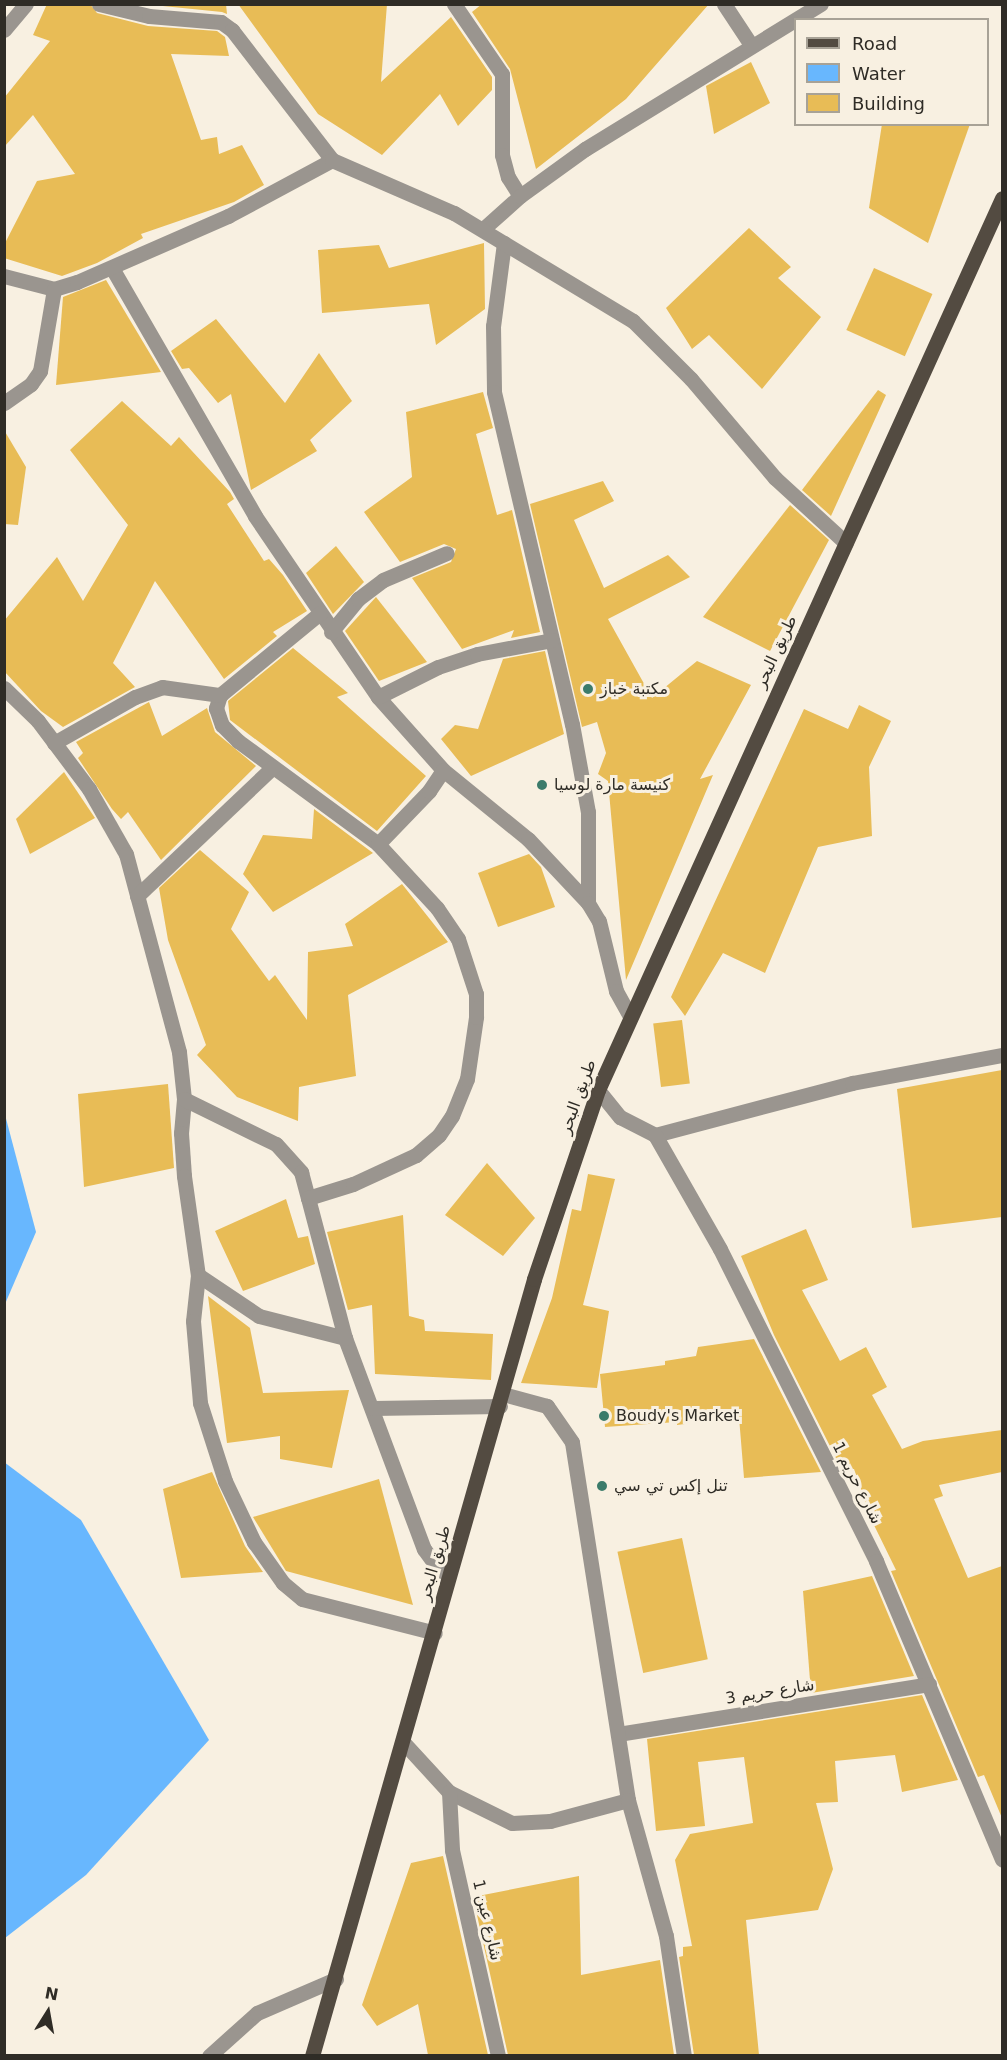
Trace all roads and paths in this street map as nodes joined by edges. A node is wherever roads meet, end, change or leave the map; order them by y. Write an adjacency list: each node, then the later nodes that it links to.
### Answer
1 (26, 4): 8 (street)
2 (99, 4): 10 (street)
3 (454, 4): 11 (street)
4 (724, 4): 9 (street)
5 (821, 4): 6 (street)
6 (797, 18)
7 (794, 20): 9 (street)
8 (4, 30)
9 (751, 45): 11 (street)
10 (332, 160): 13 (street); 15 (street)
11 (520, 196): 13 (street)
12 (1002, 198): 19 (main road, طريق البحر)
13 (483, 229): 14 (street)
14 (504, 243): 19 (street); 23 (street)
15 (112, 268): 17 (street); 21 (street)
16 (4, 276): 17 (street)
17 (54, 289): 18 (street)
18 (4, 403)
19 (846, 543): 33 (main road, طريق البحر)
20 (447, 553): 22 (street)
21 (320, 613): 22 (street); 25 (street)
22 (331, 632): 26 (street)
23 (552, 640): 26 (street); 32 (street)
24 (4, 688): 27 (street)
25 (220, 695): 27 (street); 28 (street)
26 (378, 697): 29 (street)
27 (54, 743): 31 (street)
28 (273, 767): 30 (street); 31 (street)
29 (443, 770): 30 (street); 32 (street)
30 (378, 844): 38 (street)
31 (137, 896): 36 (street)
32 (588, 903): 33 (street)
33 (630, 1016): 35 (main road, طريق البحر)
34 (1002, 1054): 37 (street)
35 (598, 1090): 37 (street); 41 (main road, طريق البحر)
36 (184, 1099): 38 (street); 39 (street)
37 (655, 1135): 45 (street, شارع حريم 1)
38 (308, 1198): 40 (street)
39 (198, 1275): 40 (street); 44 (street)
40 (345, 1338): 42 (street)
41 (501, 1400): 42 (street); 43 (main road, طريق البحر); 46 (street)
42 (373, 1408): 43 (street)
43 (447, 1581): 44 (main road, طريق البحر)
44 (435, 1633): 47 (main road, طريق البحر)
45 (929, 1684): 46 (street, شارع حريم 3); 50 (street, شارع حريم 1)
46 (618, 1734): 49 (street)
47 (403, 1742): 48 (street); 51 (main road, طريق البحر)
48 (449, 1792): 49 (street); 54 (street, شارع عين 1)
49 (628, 1800): 55 (street)
50 (1002, 1859)
51 (336, 1979): 52 (street); 53 (main road, طريق البحر)
52 (209, 2055)
53 (312, 2055)
54 (498, 2055)
55 (684, 2055)

